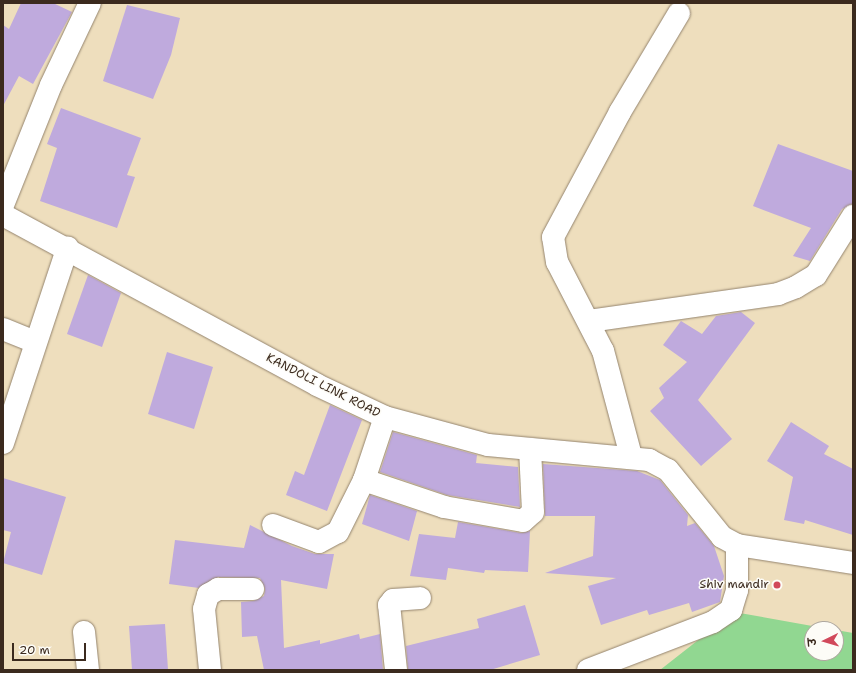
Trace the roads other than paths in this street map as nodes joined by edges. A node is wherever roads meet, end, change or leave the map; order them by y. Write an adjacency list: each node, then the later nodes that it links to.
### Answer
1 (90, 3): 3 (street)
2 (679, 13): 7 (street)
3 (3, 205)
4 (3, 214): 6 (street, KANDOLI LINK ROAD)
5 (853, 216): 7 (street)
6 (68, 247): 9 (street); 10 (street, KANDOLI LINK ROAD)
7 (590, 321): 13 (street)
8 (3, 329): 9 (street)
9 (36, 342): 11 (street)
10 (385, 417): 12 (street, KANDOLI LINK ROAD); 14 (street)
11 (3, 443)
12 (530, 449): 13 (street, KANDOLI LINK ROAD); 14 (street)
13 (631, 456): 16 (street, KANDOLI LINK ROAD)
14 (364, 480): 15 (street)
15 (273, 525)
16 (738, 545): 17 (street, KANDOLI LINK ROAD); 24 (street)
17 (853, 563)
18 (253, 589): 22 (street)
19 (420, 598): 23 (street)
20 (84, 632): 21 (street)
21 (88, 670)
22 (210, 670)
23 (396, 670)
24 (588, 670)

